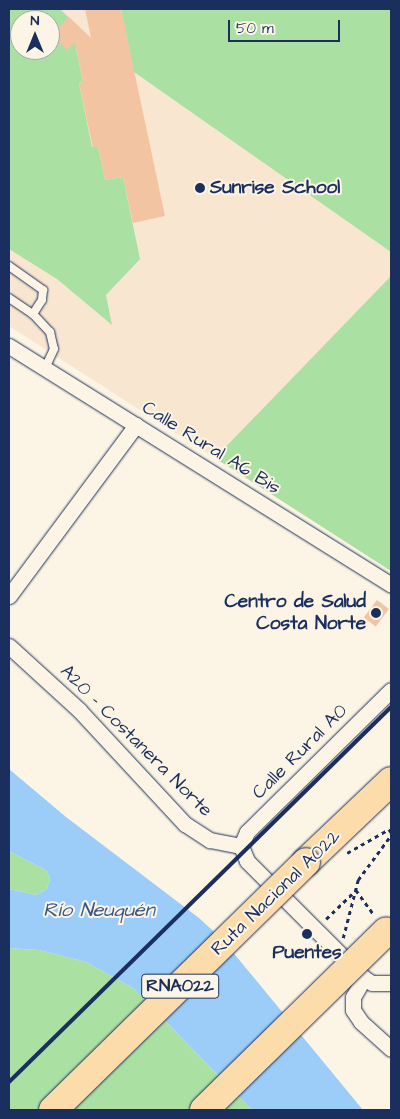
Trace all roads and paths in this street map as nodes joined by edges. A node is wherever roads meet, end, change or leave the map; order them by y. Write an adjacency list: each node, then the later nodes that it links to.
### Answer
1 (9, 266): 3 (lane)
2 (9, 298): 3 (lane)
3 (33, 314): 5 (lane)
4 (9, 346): 5 (street, Calle Rural A6 Bis)
5 (44, 368): 6 (street, Calle Rural A6 Bis)
6 (136, 425): 7 (street, Calle Rural A6 Bis); 8 (street)
7 (391, 585)
8 (9, 596)
9 (9, 646): 15 (street, A20 - Costanera Norte)
10 (391, 690): 15 (street, Calle Rural A0)
11 (391, 781): 13 (highway, Ruta Nacional A022 / RNA022)
12 (391, 791): 13 (highway)
13 (362, 809): 25 (highway, Ruta Nacional A022 / RNA022, bridge)
14 (391, 833): 16 (path); 17 (path)
15 (240, 846): 19 (street)
16 (344, 855)
17 (356, 890): 18 (path); 19 (path); 21 (path)
18 (368, 910)
19 (316, 929): 21 (street)
20 (388, 929): 26 (highway, bridge)
21 (340, 954): 22 (street)
22 (364, 978): 23 (street); 24 (street)
23 (391, 983)
24 (391, 1049)
25 (54, 1110)
26 (204, 1110)

